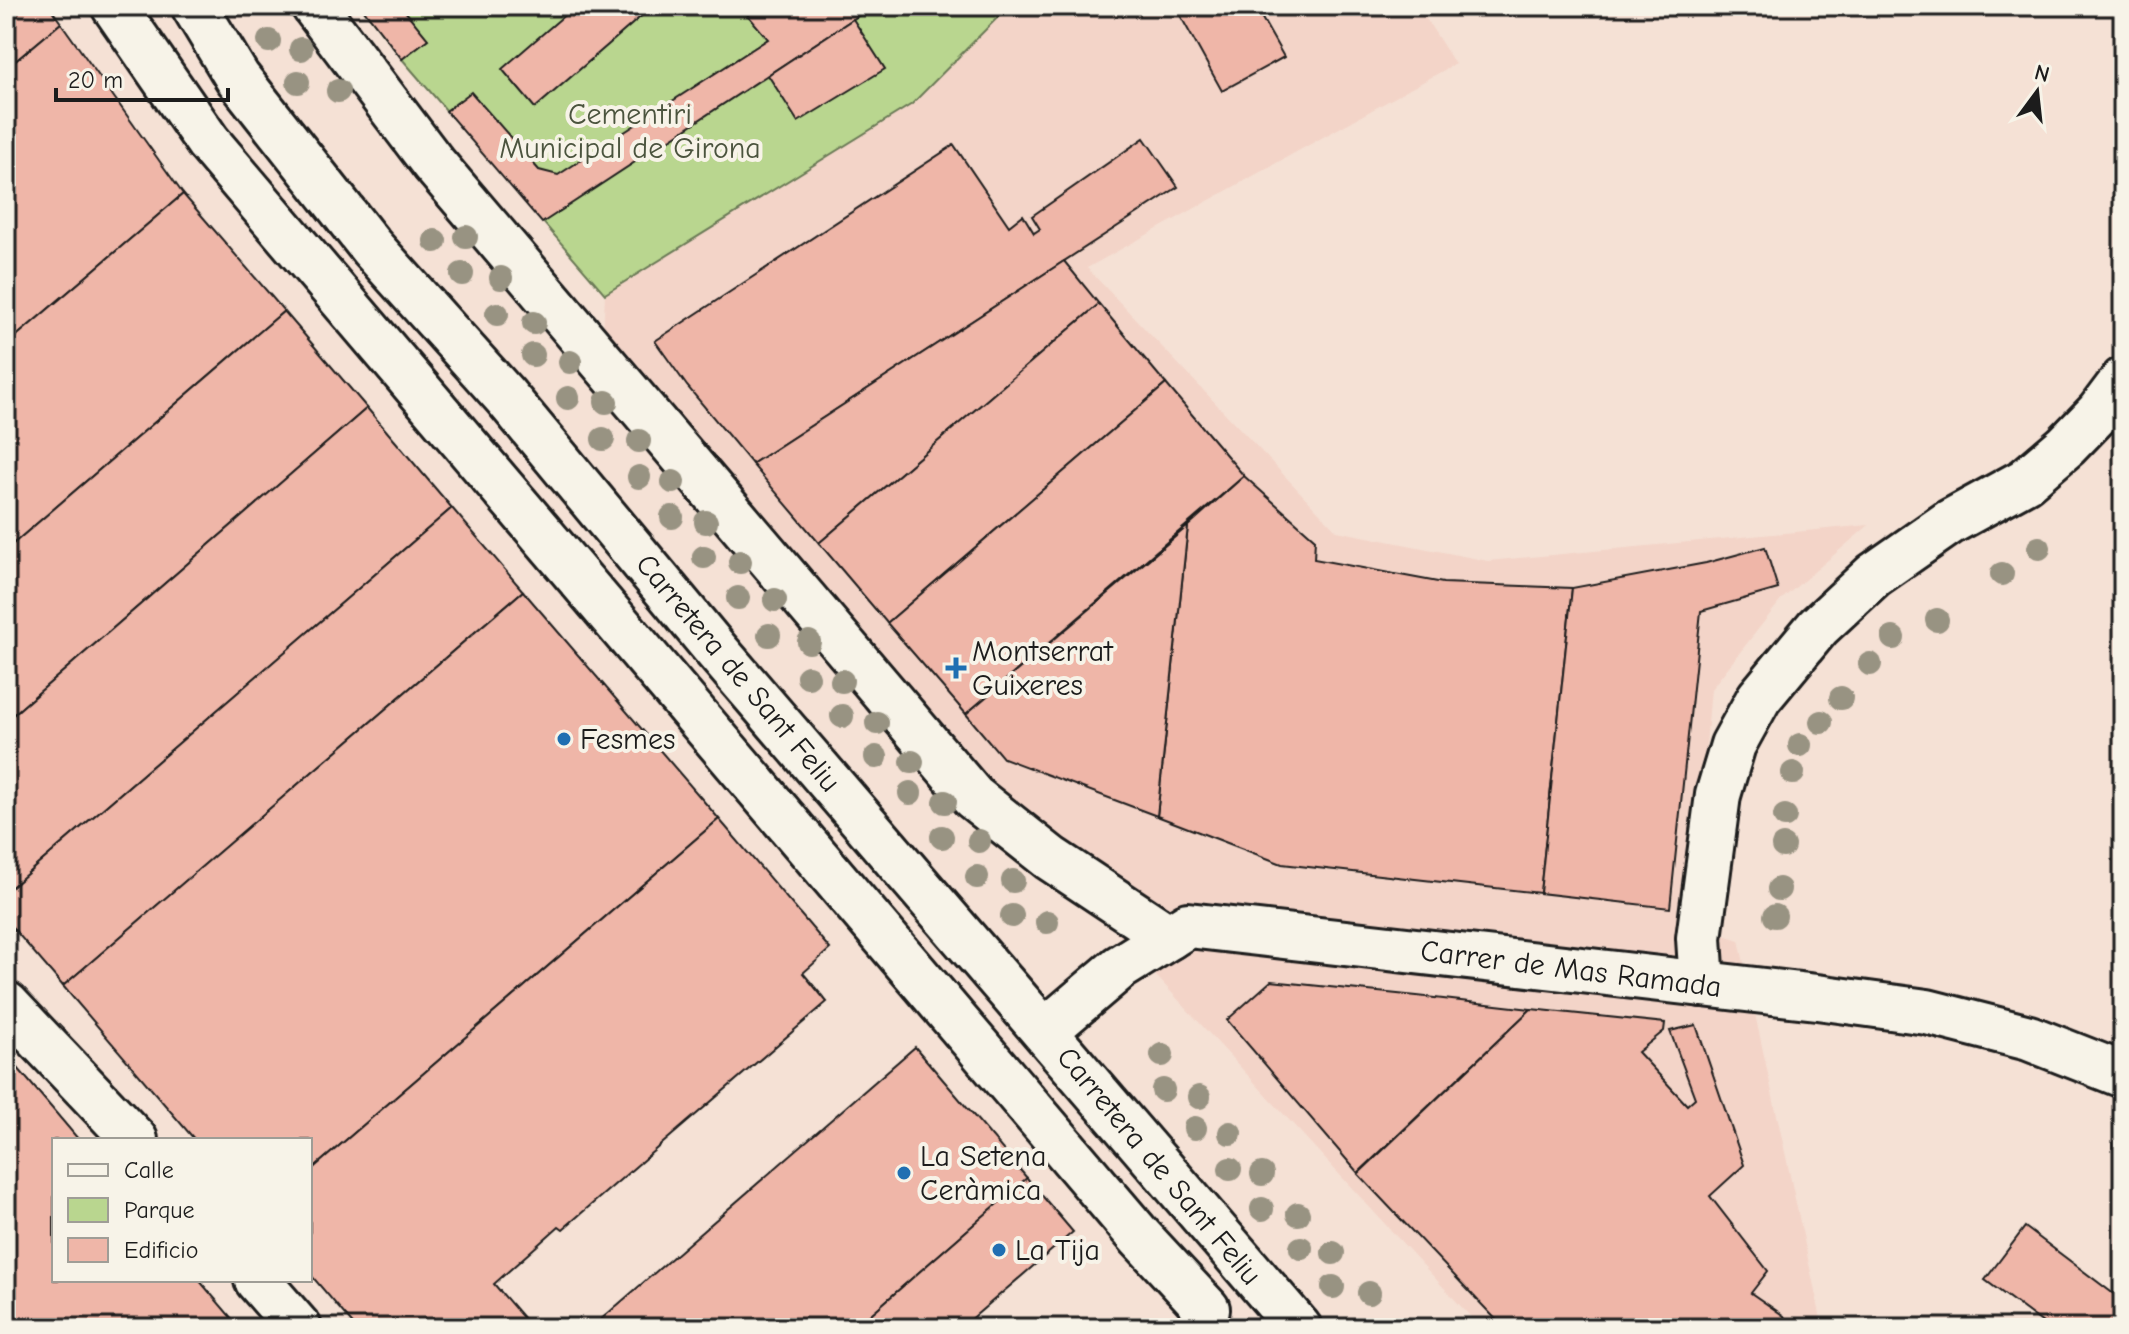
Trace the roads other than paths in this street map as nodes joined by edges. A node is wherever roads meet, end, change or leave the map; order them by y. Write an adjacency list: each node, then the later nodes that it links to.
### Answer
1 (114, 6): 13 (street)
2 (194, 6): 8 (street, Carretera de Sant Feliu)
3 (314, 6): 5 (street)
4 (2123, 380): 6 (street)
5 (1169, 937): 6 (street, Carrer de Mas Ramada); 8 (street, Carrer de Mas Ramada)
6 (1702, 984): 9 (street, Carrer de Mas Ramada)
7 (6, 1004): 10 (street)
8 (1045, 1031): 11 (street, Carretera de Sant Feliu)
9 (2118, 1062)
10 (133, 1138)
11 (1252, 1274): 13 (street); 15 (street, Carretera de Sant Feliu)
12 (259, 1282): 14 (street)
13 (1197, 1318)
14 (299, 1328)
15 (1299, 1328)

